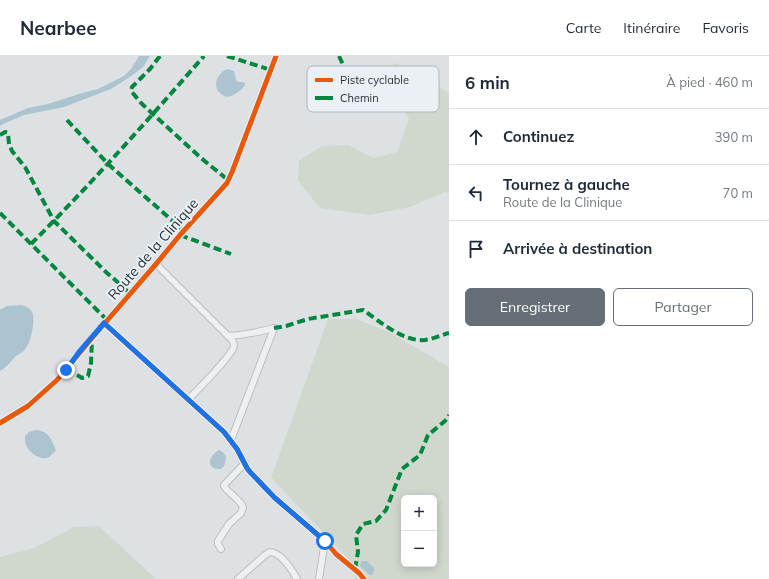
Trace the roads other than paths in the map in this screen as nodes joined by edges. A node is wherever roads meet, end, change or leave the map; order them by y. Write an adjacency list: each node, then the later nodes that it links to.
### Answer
1 (276, 56): 2 (street, Route de la Clinique)
2 (156, 264): 3 (street, Route de la Clinique); 4 (street)
3 (104, 323): 5 (street); 6 (street, Route de la Clinique)
4 (228, 336): 5 (street); 7 (street)
5 (188, 400): 7 (street)
6 (0, 423)
7 (231, 440): 8 (street)
8 (245, 463): 9 (street); 10 (street)
9 (325, 541): 13 (street); 14 (street)
10 (221, 549)
11 (238, 579): 12 (street)
12 (297, 579)
13 (319, 579)
14 (364, 579)

